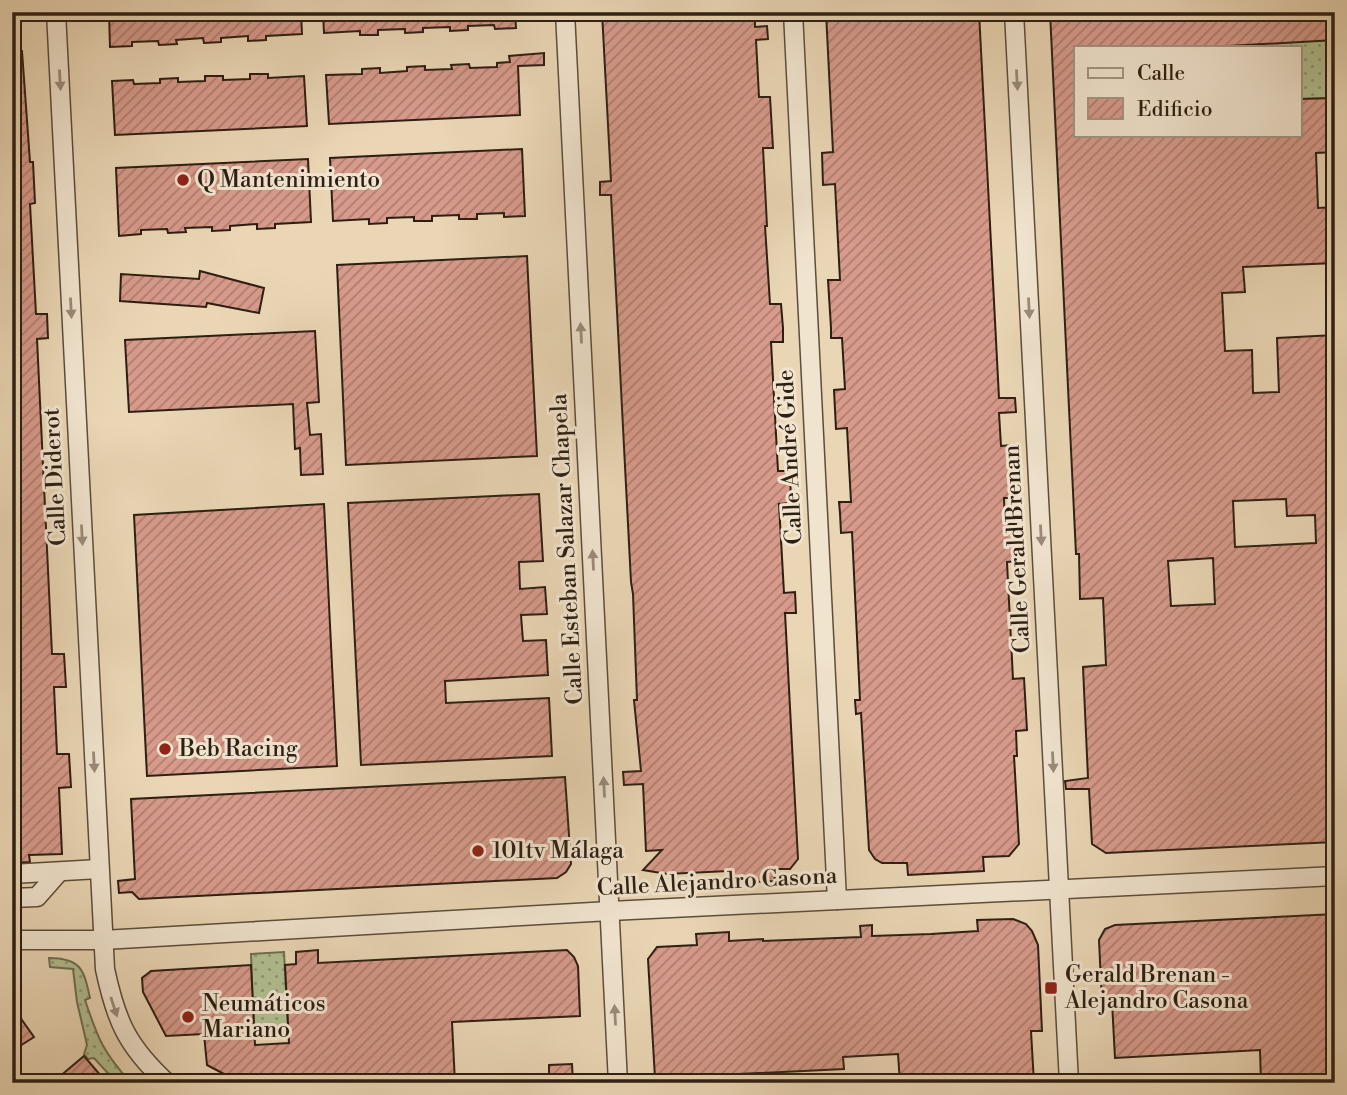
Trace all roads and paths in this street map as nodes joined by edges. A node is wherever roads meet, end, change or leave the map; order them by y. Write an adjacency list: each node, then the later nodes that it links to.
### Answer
1 (56, 12): 5 (street, Calle Diderot, one-way to 5)
2 (565, 12): 12 (street, Calle Esteban Salazar Chapela, one-way to 2)
3 (793, 12): 11 (street, Calle André Gide)
4 (1014, 12): 9 (street, Calle Gerald Brenan, one-way to 9)
5 (99, 869): 6 (street); 14 (street, Calle Diderot)
6 (59, 872): 7 (street); 10 (street)
7 (12, 874)
8 (1335, 876): 9 (street, Calle Alejandro Casona)
9 (1060, 891): 11 (street, Calle Alejandro Casona); 17 (street, Calle Gerald Brenan)
10 (12, 898)
11 (837, 900): 12 (street, Calle Alejandro Casona)
12 (610, 911): 14 (street, Calle Alejandro Casona); 16 (street, Calle Esteban Salazar Chapela, one-way to 12)
13 (12, 940): 14 (street, Calle Alejandro Casona)
14 (103, 940): 15 (street, Calle Diderot, one-way to 15)
15 (167, 1083)
16 (618, 1083)
17 (1069, 1083)

